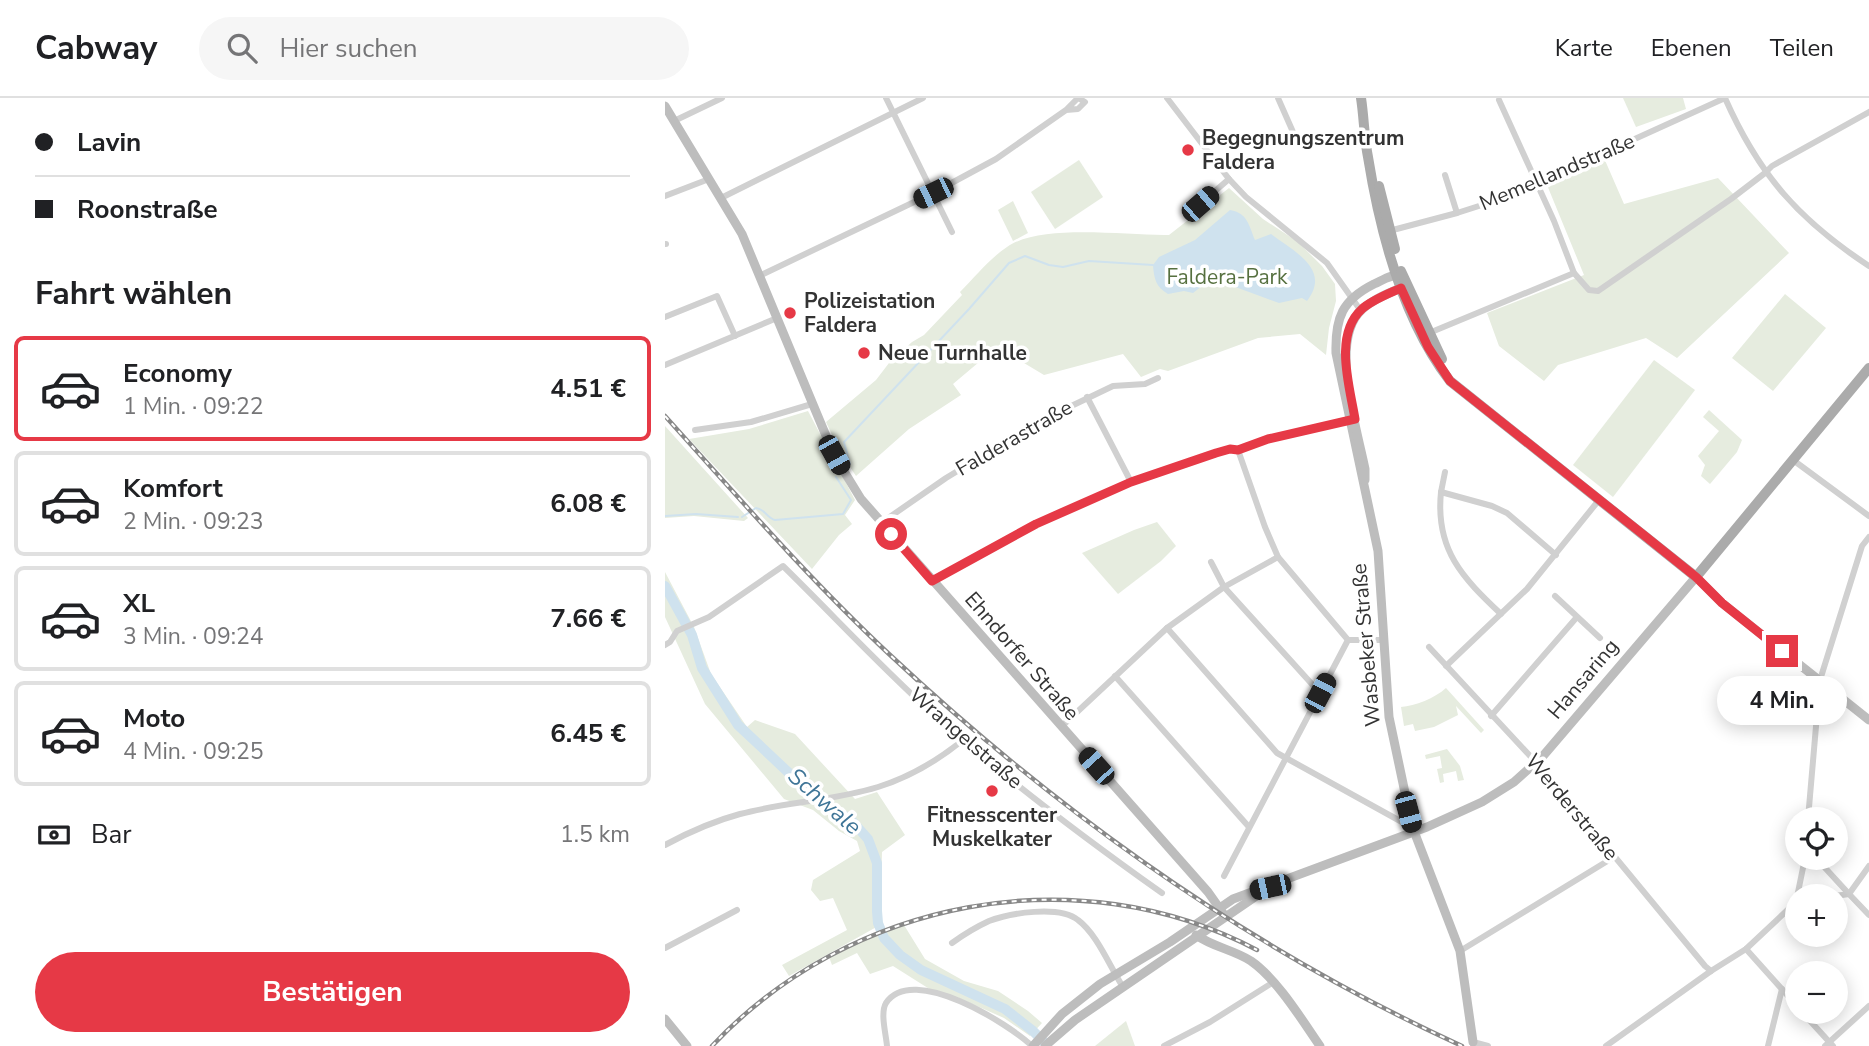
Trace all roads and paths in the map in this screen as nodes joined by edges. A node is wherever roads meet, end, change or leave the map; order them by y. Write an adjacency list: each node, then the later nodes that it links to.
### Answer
1 (722, 98): 13 (street)
2 (885, 98): 12 (street)
3 (923, 98): 12 (street)
4 (1167, 98): 18 (street)
5 (1278, 98): 14 (street)
6 (1361, 98): 25 (main road)
7 (1725, 98): 15 (street); 19 (street, Memellandstraße)
8 (1499, 100): 19 (street)
9 (665, 106): 13 (street, Ehndorfer Straße)
10 (1066, 110): 20 (street)
11 (1869, 112): 15 (street)
12 (894, 113): 20 (street); 22 (street)
13 (674, 121): 17 (street, Ehndorfer Straße)
14 (1294, 141)
15 (1765, 173): 27 (street); 28 (street)
16 (1445, 175): 24 (street)
17 (709, 179): 21 (street); 22 (street, Ehndorfer Straße)
18 (1229, 179): 23 (street); 31 (street)
19 (1537, 184): 24 (street, Memellandstraße); 28 (street)
20 (933, 193): 26 (street); 29 (street)
21 (665, 197)
22 (721, 198): 29 (street, Ehndorfer Straße)
23 (1200, 204)
24 (1457, 213): 25 (street, Memellandstraße)
25 (1387, 231): 30 (main road)
26 (952, 232)
27 (1869, 266)
28 (1574, 273): 35 (street)
29 (759, 276): 34 (street, Ehndorfer Straße)
30 (1401, 280): 31 (street); 32 (street); 35 (main road); 41 (main road)
31 (1350, 298): 32 (street); 45 (street, Wasbeker Straße)
32 (1361, 311): 45 (street, Wasbeker Straße)
33 (665, 317): 36 (street)
34 (777, 318): 36 (street); 44 (street, Ehndorfer Straße)
35 (1429, 333): 41 (main road)
36 (735, 336): 37 (street)
37 (665, 365)
38 (1869, 368): 42 (main road, Hansaring)
39 (1869, 375): 42 (main road, Hansaring)
40 (1158, 378): 43 (street, Falderastraße)
41 (1461, 389): 52 (main road)
42 (1850, 393): 48 (main road, Hansaring)
43 (1087, 397): 50 (street); 54 (street, Falderastraße)
44 (812, 404): 46 (street); 54 (street, Ehndorfer Straße)
45 (1352, 420): 47 (street); 68 (street, Wasbeker Straße)
46 (695, 430)
47 (1238, 450): 50 (street); 57 (street)
48 (1793, 460): 53 (street); 59 (main road, Hansaring)
49 (1445, 472): 51 (street)
50 (1131, 482): 60 (street)
51 (1441, 492): 56 (street); 63 (street)
52 (1599, 500): 56 (street); 59 (main road)
53 (1869, 516)
54 (881, 523): 60 (street, Ehndorfer Straße)
55 (1869, 537): 73 (street)
56 (1556, 555): 63 (street)
57 (1279, 557): 61 (street); 67 (street)
58 (1211, 562): 61 (street)
59 (1696, 577): 73 (street); 80 (street, Hansaring)
60 (932, 581): 77 (street, Ehndorfer Straße)
61 (1224, 587): 65 (street); 74 (street)
62 (1555, 596): 64 (street)
63 (1501, 614): 71 (street)
64 (1577, 617): 66 (street); 75 (street)
65 (1167, 628): 72 (street); 79 (street)
66 (1600, 638)
67 (1349, 640): 68 (street); 74 (street)
68 (1384, 640): 83 (street, Wasbeker Straße)
69 (665, 645): 78 (street, Wrangelstraße)
70 (1429, 647): 71 (street, Werderstraße)
71 (1446, 666): 75 (street, Werderstraße)
72 (1115, 676): 77 (street); 82 (street)
73 (1819, 680): 76 (street); 81 (street)
74 (1320, 693): 79 (street)
75 (1491, 716): 80 (street, Werderstraße)
76 (1869, 720)
77 (1061, 727): 92 (street, Ehndorfer Straße)
78 (963, 740): 84 (street); 89 (street, Wrangelstraße)
79 (1286, 759): 82 (street); 83 (street)
80 (1537, 763): 83 (street, Hansaring); 85 (street, Werderstraße)
81 (1809, 807)
82 (1249, 827): 88 (street)
83 (1414, 832): 92 (street, Hansaring); 99 (street, Wasbeker Straße)
84 (665, 845)
85 (1614, 857): 99 (street); 101 (street, Werderstraße)
86 (1869, 866): 90 (street)
87 (1827, 870): 90 (street)
88 (1224, 876)
89 (1163, 893)
90 (1849, 894): 94 (street)
91 (737, 910): 97 (street)
92 (1222, 912): 95 (street); 100 (street)
93 (1785, 913): 98 (street)
94 (1869, 915)
95 (1196, 935): 103 (street); 104 (street)
96 (952, 943): 102 (street)
97 (665, 948)
98 (1746, 949): 101 (street); 105 (street)
99 (1460, 951): 111 (street, Wasbeker Straße)
100 (1128, 968): 102 (street); 104 (street)
101 (1711, 971): 118 (street)
102 (1114, 975): 104 (street); 110 (street)
103 (1272, 983): 115 (street); 116 (street)
104 (1126, 984): 110 (street)
105 (1782, 989): 106 (street); 119 (street)
106 (1785, 992)
107 (1869, 1006): 112 (street)
108 (666, 1021): 113 (street)
109 (1812, 1024): 112 (street)
110 (1040, 1042): 114 (street)
111 (1473, 1044): 117 (street)
112 (1829, 1044)
113 (687, 1046)
114 (887, 1046)
115 (1164, 1046)
116 (1320, 1046)
117 (1488, 1046)
118 (1606, 1046)
119 (1768, 1046)

